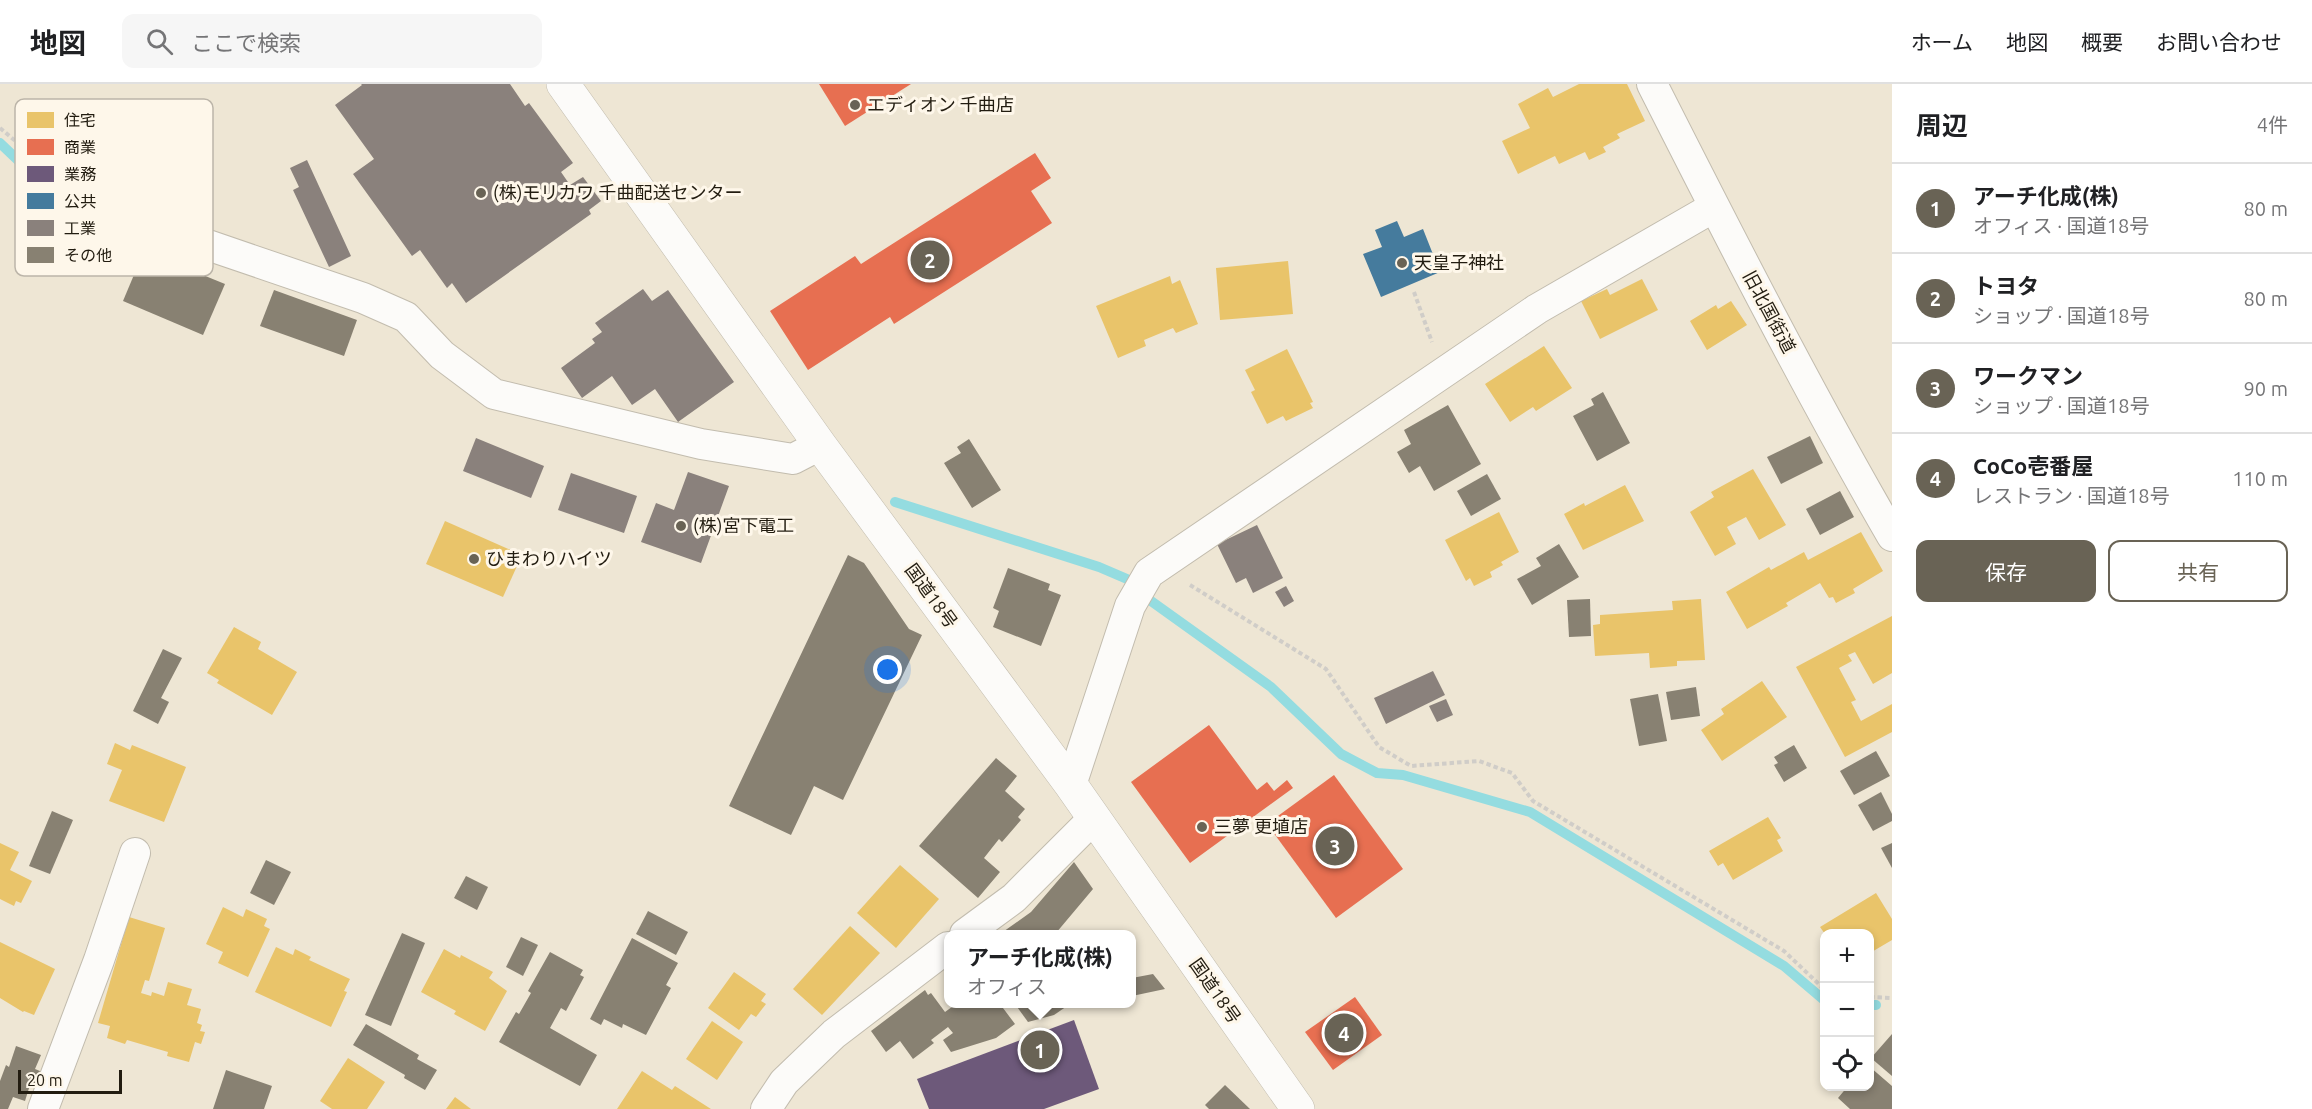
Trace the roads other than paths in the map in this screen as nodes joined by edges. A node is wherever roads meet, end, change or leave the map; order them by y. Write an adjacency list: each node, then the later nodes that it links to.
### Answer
1 (563, 84): 5 (highway, 国道18号)
2 (1652, 84): 3 (street, 旧北国街道)
3 (1714, 207): 6 (street, 旧北国街道); 7 (street)
4 (213, 247): 5 (street)
5 (820, 445): 7 (highway, 国道18号)
6 (1892, 536)
7 (1071, 785): 8 (highway, 国道18号)
8 (1093, 819): 10 (street); 14 (highway, 国道18号)
9 (135, 853): 12 (street)
10 (970, 930)
11 (944, 950): 13 (street)
12 (43, 1109)
13 (766, 1109)
14 (1298, 1109)

